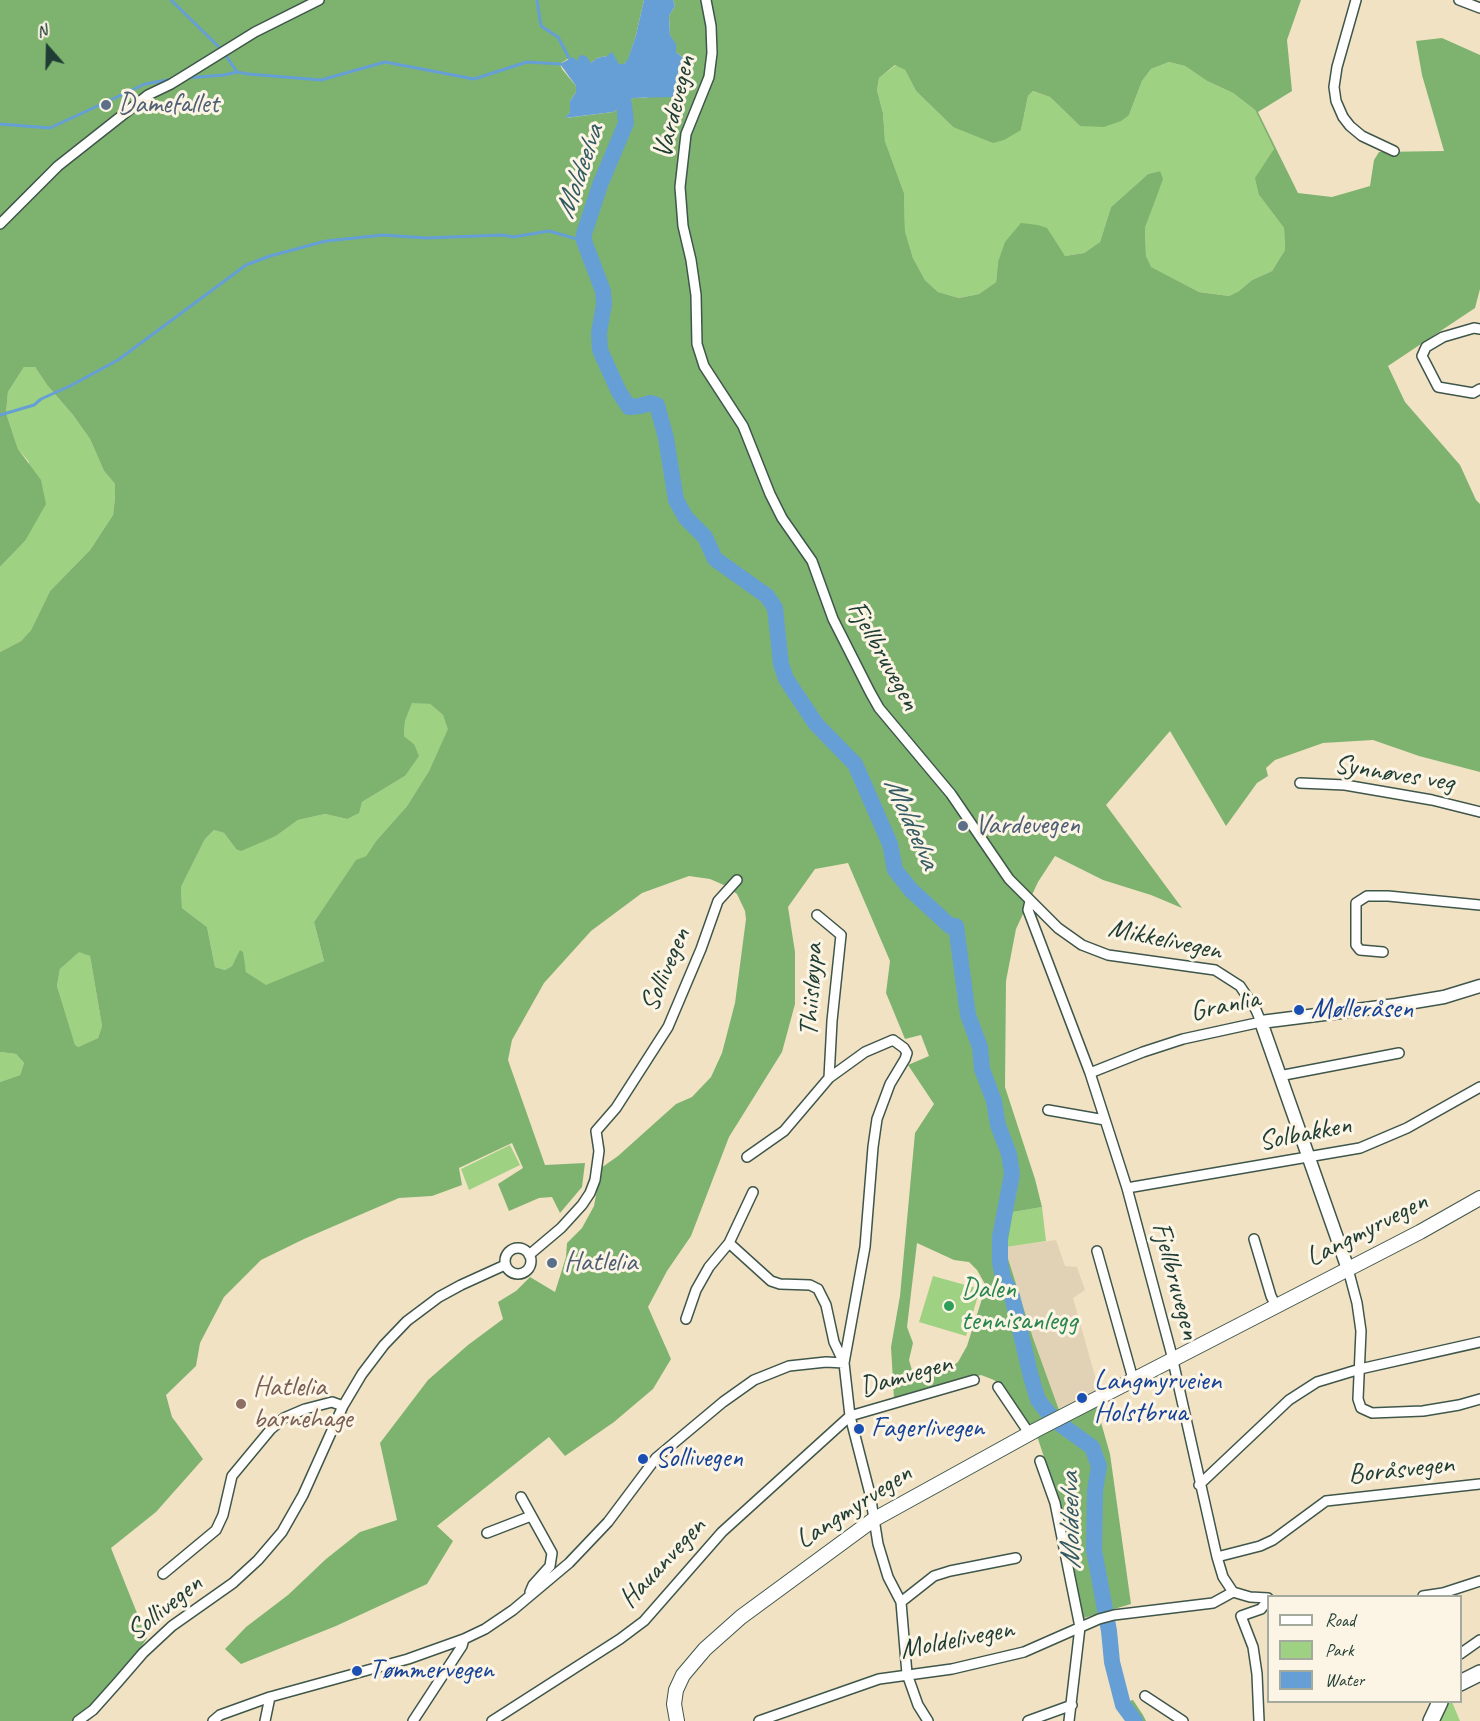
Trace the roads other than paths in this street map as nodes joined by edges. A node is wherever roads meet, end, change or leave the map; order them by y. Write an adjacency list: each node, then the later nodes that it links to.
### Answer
1 (319, 0): 7 (street)
2 (706, 0): 8 (street, Vardevegen)
3 (1356, 0): 6 (street)
4 (1460, 0): 5 (street)
5 (1480, 8)
6 (1394, 151)
7 (0, 224)
8 (691, 260): 14 (street, Fjellbruvegen)
9 (1480, 329): 10 (street)
10 (1480, 389)
11 (1300, 783): 12 (street, Synnøves veg)
12 (1480, 812)
13 (737, 880): 35 (street, Sollivegen)
14 (1030, 901): 19 (street, Mikkelivegen); 21 (street, Fjellbruvegen)
15 (1480, 905): 17 (street)
16 (817, 915): 23 (street, Thiisløypa)
17 (1383, 952)
18 (1480, 986): 19 (street, Granlia)
19 (1261, 1022): 21 (street, Granlia); 22 (street, Mikkelivegen)
20 (1399, 1053): 22 (street)
21 (1089, 1073): 26 (street, Fjellbruvegen)
22 (1279, 1077): 28 (street, Mikkelivegen)
23 (829, 1078): 27 (street); 42 (street)
24 (1480, 1087): 28 (street, Solbakken)
25 (1048, 1110): 26 (street)
26 (1105, 1120): 29 (street, Fjellbruvegen)
27 (747, 1157)
28 (1308, 1158): 29 (street, Solbakken); 37 (street, Mikkelivegen)
29 (1126, 1188): 41 (street, Fjellbruvegen)
30 (753, 1192): 33 (street)
31 (1480, 1198): 37 (main road, Langmyrvegen)
32 (1254, 1239): 38 (street)
33 (729, 1243): 39 (street); 42 (street)
34 (1097, 1251): 44 (street)
35 (529, 1254): 36 (street, Sollivegen); 36 (street, Sollivegen)
36 (505, 1265): 48 (street, Sollivegen)
37 (1348, 1269): 38 (main road, Langmyrvegen); 43 (street, Mikkelivegen)
38 (1275, 1306): 41 (main road, Langmyrvegen)
39 (686, 1319)
40 (1480, 1342): 43 (street)
41 (1172, 1360): 44 (main road, Langmyrvegen); 53 (street, Fjellbruvegen)
42 (844, 1363): 49 (street); 63 (street)
43 (1360, 1369): 47 (street, Mikkelivegen); 53 (street)
44 (1133, 1379): 50 (main road, Langmyrvegen)
45 (974, 1380): 49 (street, Damvegen)
46 (998, 1387): 50 (street)
47 (1480, 1399)
48 (343, 1406): 60 (street); 79 (street, Sollivegen)
49 (850, 1416): 56 (street); 83 (street, Hauanvegen)
50 (1032, 1432): 56 (main road, Langmyrvegen)
51 (1040, 1461): 68 (street)
52 (1480, 1484): 58 (street, Boråsvegen)
53 (1199, 1485): 58 (street, Fjellbruvegen)
54 (521, 1497): 55 (street)
55 (531, 1516): 57 (street); 63 (street)
56 (873, 1520): 66 (street); 84 (main road, Langmyrvegen)
57 (487, 1533)
58 (1217, 1557): 62 (street, Fjellbruvegen)
59 (1016, 1558): 66 (street)
60 (163, 1574)
61 (1480, 1581): 64 (street)
62 (1233, 1592): 65 (street); 68 (street, Moldelivegen)
63 (531, 1595): 69 (street)
64 (1430, 1595)
65 (1267, 1599)
66 (902, 1602): 73 (street)
67 (1267, 1602): 90 (street)
68 (1080, 1627): 73 (street, Moldelivegen); 78 (street)
69 (464, 1639): 76 (street); 82 (street)
70 (1480, 1640): 71 (street)
71 (1462, 1653)
72 (1480, 1673): 74 (main road)
73 (908, 1674): 85 (street, Moldelivegen); 86 (street)
74 (1462, 1682)
75 (1145, 1696): 89 (street)
76 (270, 1697): 80 (street); 81 (street)
77 (1439, 1703): 91 (main road)
78 (1072, 1705): 87 (street); 88 (street)
79 (78, 1721)
80 (213, 1721)
81 (265, 1721)
82 (413, 1721)
83 (492, 1721)
84 (677, 1721)
85 (759, 1721)
86 (928, 1721)
87 (1028, 1721)
88 (1069, 1721)
89 (1183, 1721)
90 (1259, 1721)
91 (1431, 1721)

